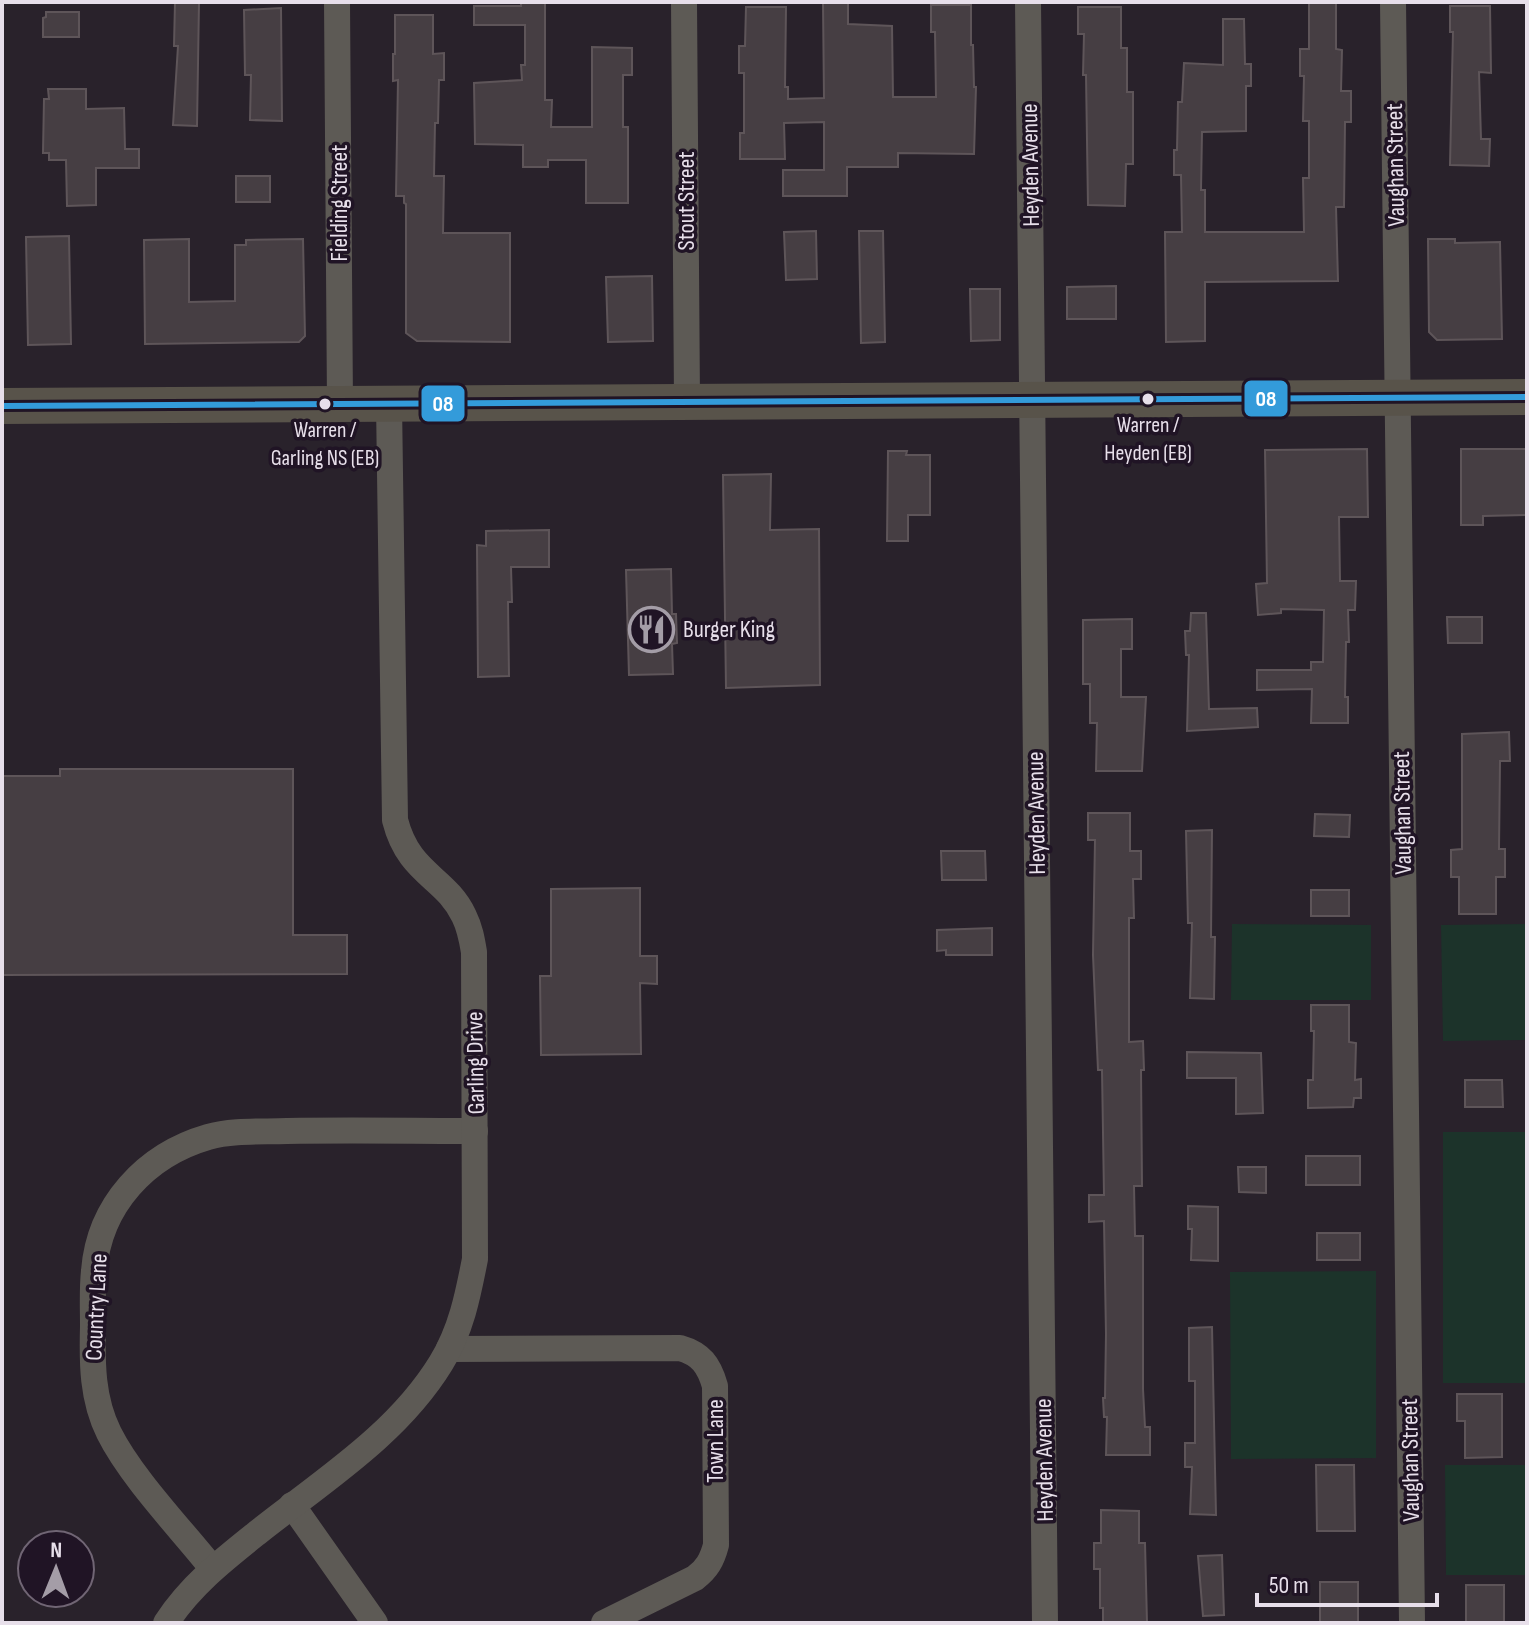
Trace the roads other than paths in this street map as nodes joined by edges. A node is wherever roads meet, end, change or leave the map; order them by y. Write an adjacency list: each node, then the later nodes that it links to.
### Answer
1 (337, 2): 10 (street, Fielding Street)
2 (684, 2): 8 (street, Stout Street)
3 (1028, 2): 6 (street, Heyden Avenue)
4 (1393, 2): 7 (street, Vaughan Street)
5 (1527, 397): 7 (main road)
6 (1032, 398): 7 (main road); 8 (main road); 19 (street, Heyden Avenue)
7 (1396, 398): 20 (street, Vaughan Street)
8 (687, 400): 9 (main road)
9 (389, 403): 10 (main road); 12 (street, Garling Drive)
10 (340, 404): 11 (main road)
11 (2, 406)
12 (475, 1131): 13 (street, Garling Drive); 15 (street, Country Lane)
13 (449, 1349): 14 (street, Garling Drive); 18 (street, Town Lane)
14 (292, 1505): 15 (street, Garling Drive); 17 (street)
15 (212, 1568): 16 (street, Garling Drive)
16 (166, 1623)
17 (375, 1623)
18 (604, 1623)
19 (1045, 1623)
20 (1412, 1623)

